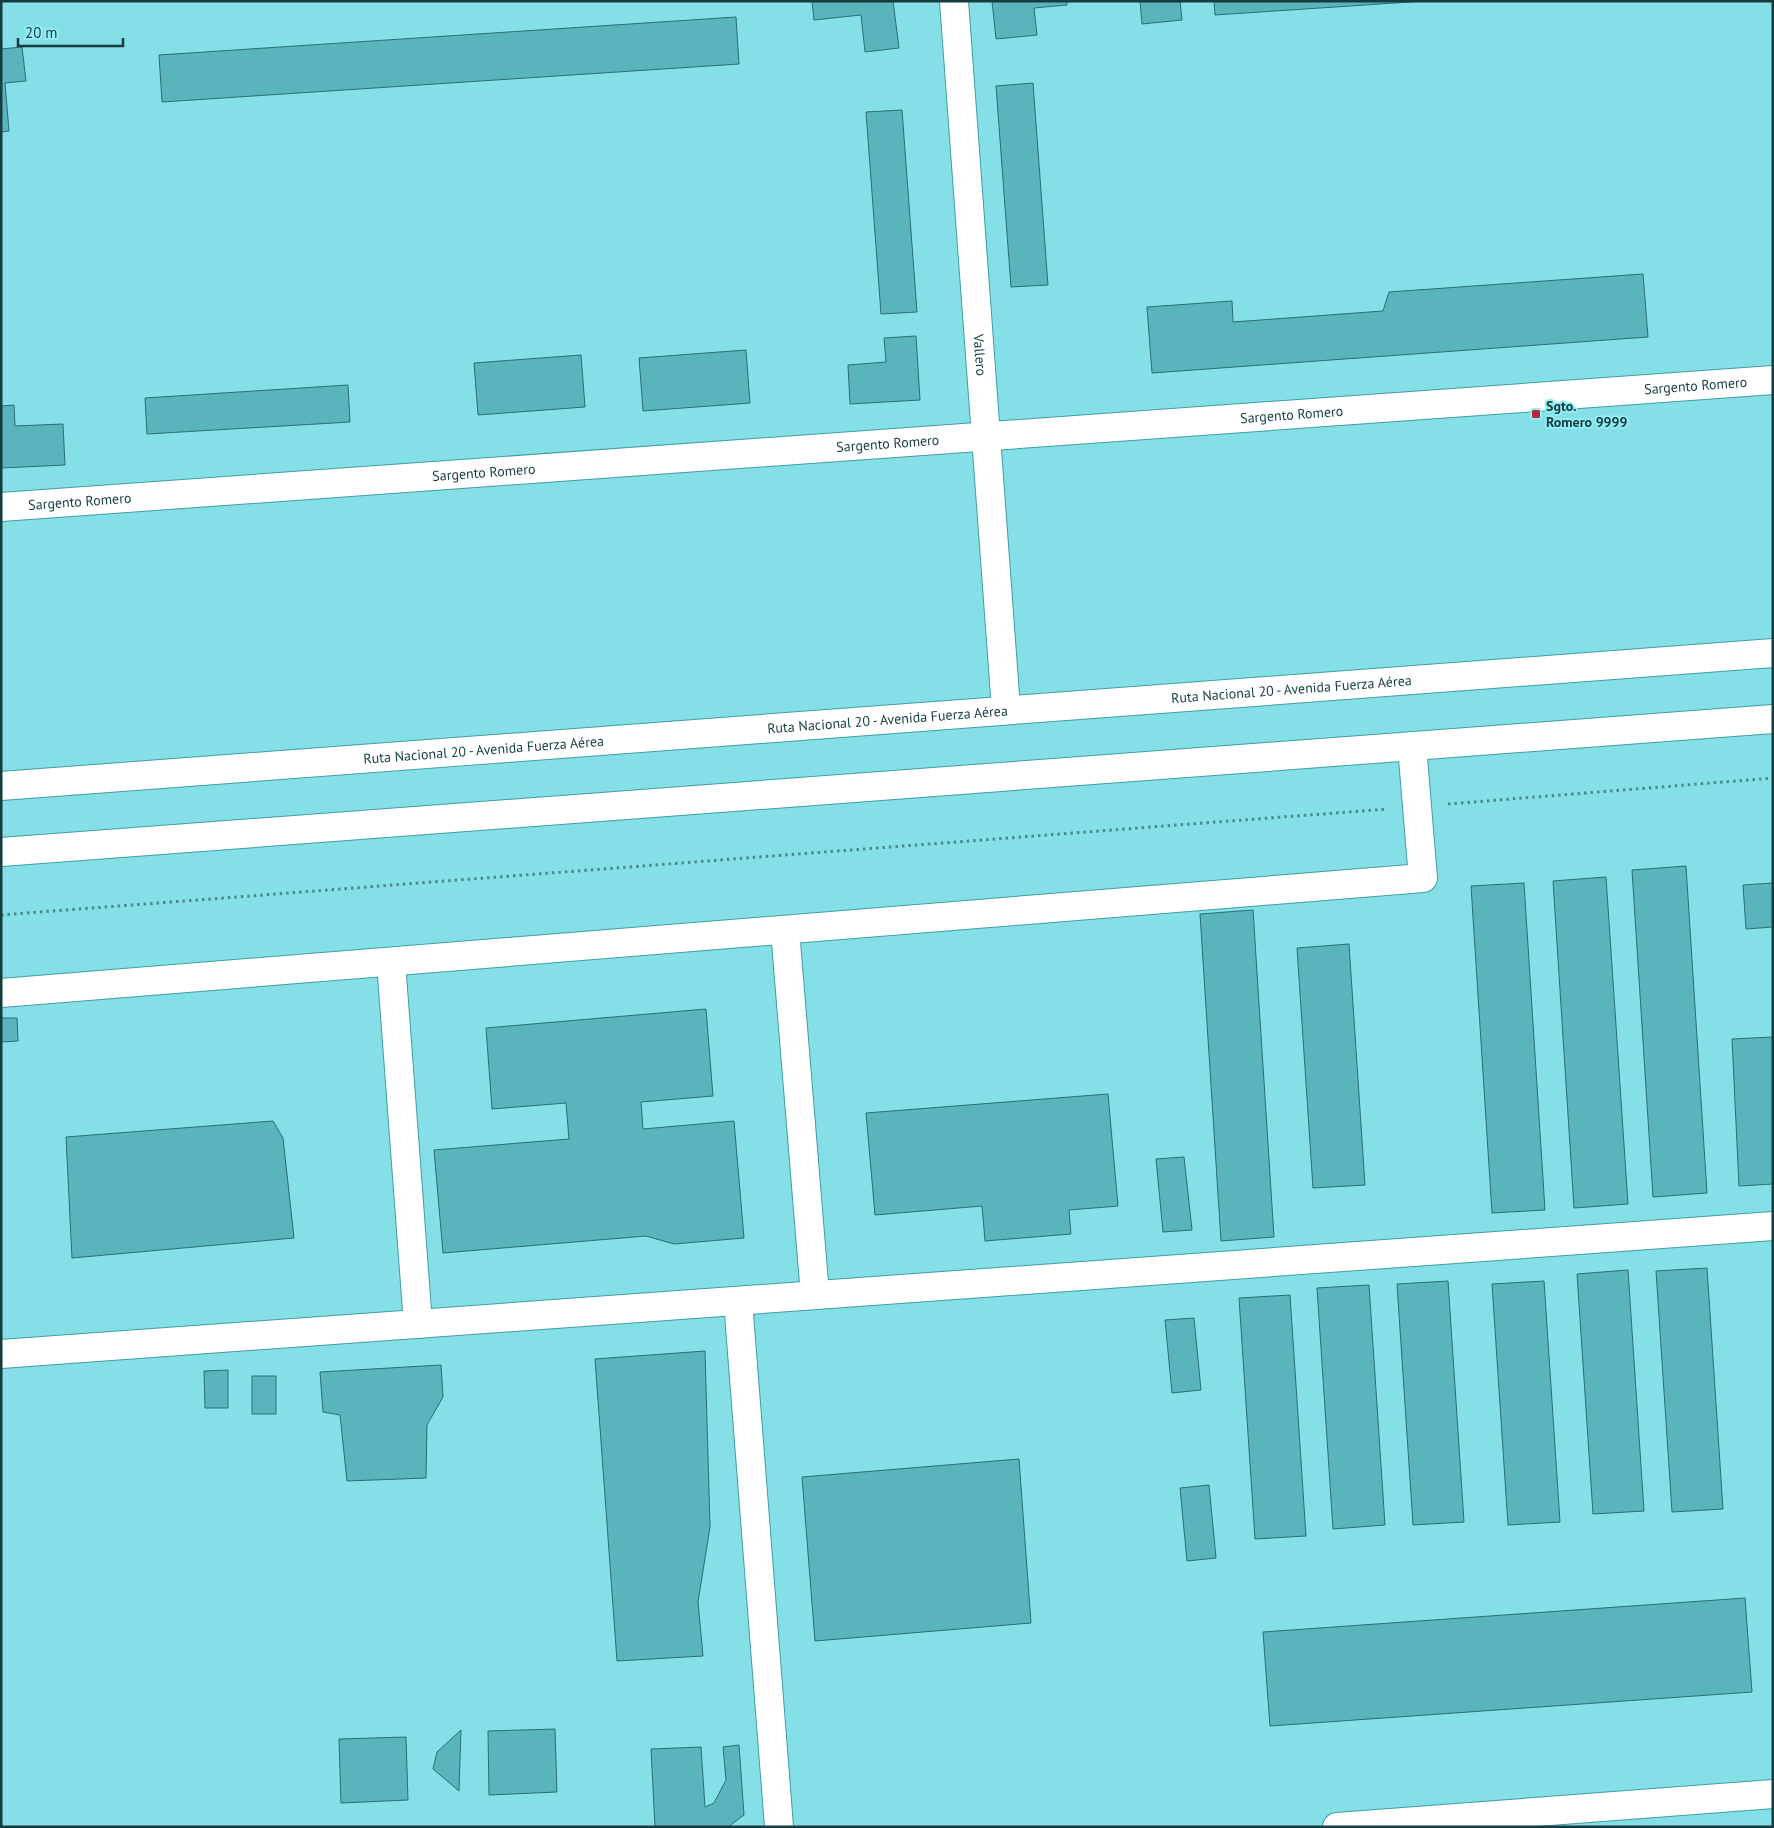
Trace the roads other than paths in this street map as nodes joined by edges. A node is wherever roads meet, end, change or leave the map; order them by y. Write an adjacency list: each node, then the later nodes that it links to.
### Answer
1 (954, 1): 3 (main road, Vallero)
2 (1773, 380): 3 (main road, Sargento Romero)
3 (987, 436): 4 (main road, Sargento Romero); 6 (main road, Vallero)
4 (1, 507)
5 (1773, 653): 6 (main road, Ruta Nacional 20 - Avenida Fuerza Aérea)
6 (1006, 709): 9 (main road, Ruta Nacional 20 - Avenida Fuerza Aérea)
7 (1773, 719): 8 (main road)
8 (1412, 746): 10 (main road); 11 (main road)
9 (1, 786)
10 (1, 852)
11 (785, 930): 12 (main road); 15 (main road)
12 (391, 962): 13 (main road); 17 (main road)
13 (1, 993)
14 (1773, 1226): 15 (main road)
15 (815, 1295): 16 (main road)
16 (738, 1301): 17 (main road); 20 (main road)
17 (418, 1324): 18 (main road)
18 (1, 1354)
19 (1773, 1794): 21 (main road)
20 (779, 1827)
21 (1337, 1827)

